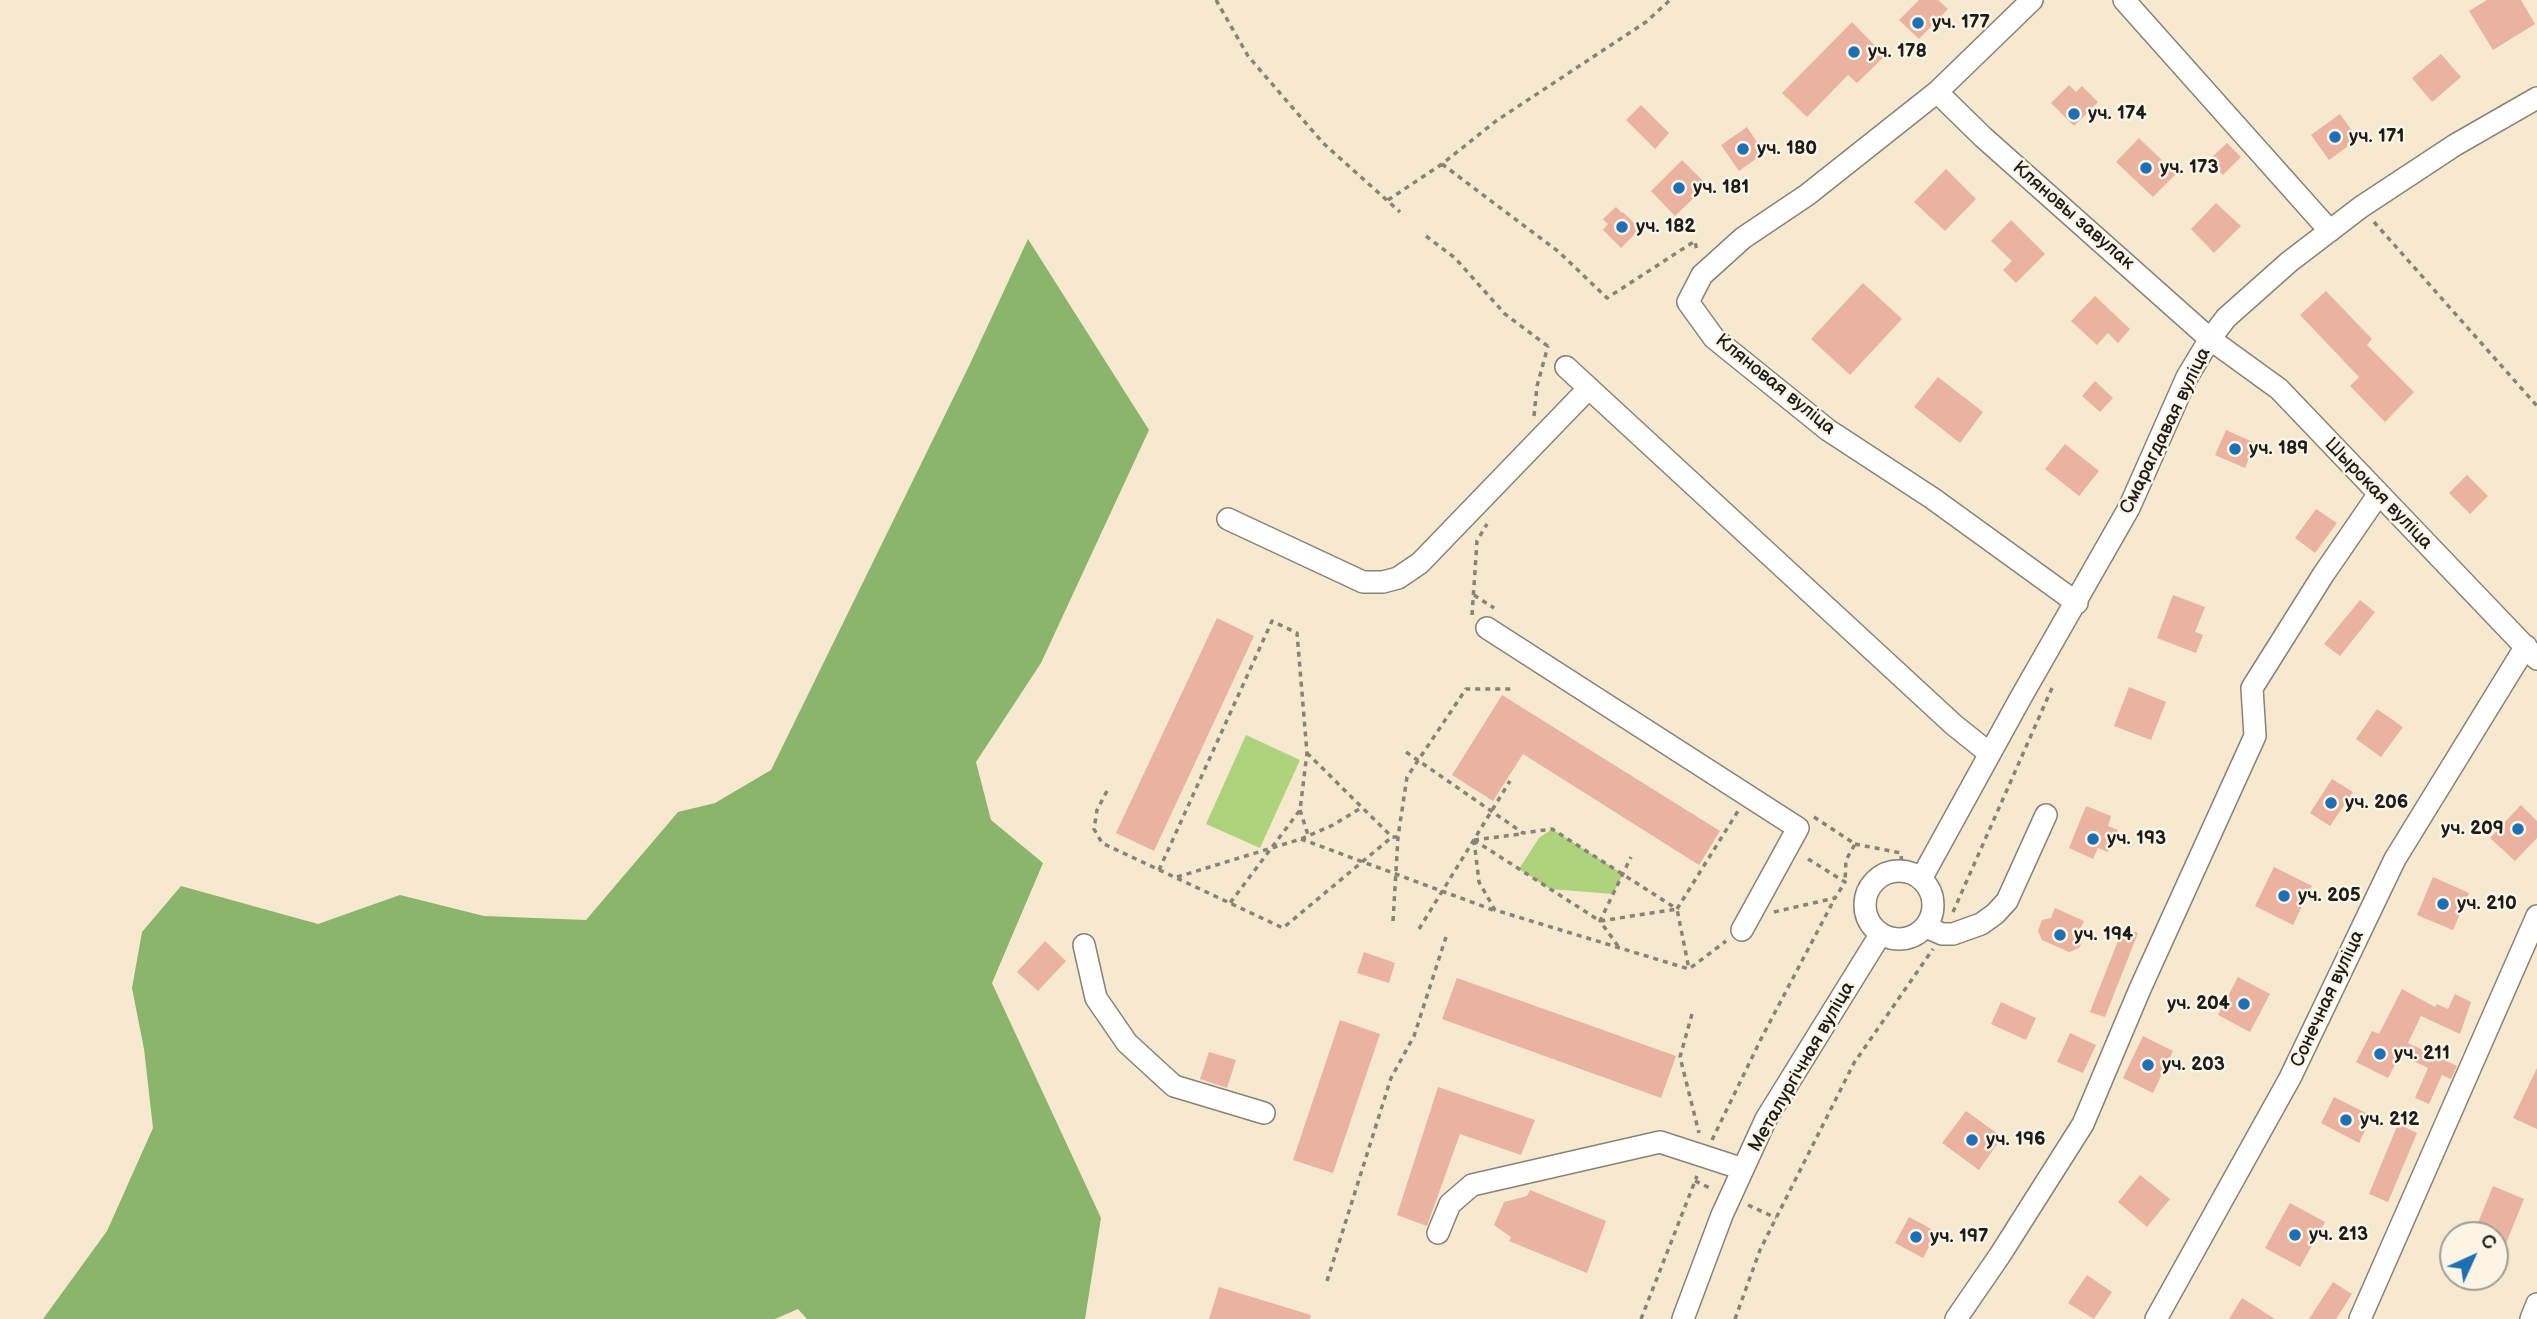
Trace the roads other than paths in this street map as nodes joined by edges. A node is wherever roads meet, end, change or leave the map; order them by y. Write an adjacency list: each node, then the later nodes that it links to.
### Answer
1 (2032, 0): 3 (street, Кляновая вуліца)
2 (2124, 0): 5 (street)
3 (1937, 92): 6 (street, Кляновы завулак); 11 (street, Кляновая вуліца)
4 (2533, 108): 5 (street, Смарагдавая вуліца)
5 (2330, 231): 6 (street, Смарагдавая вуліца)
6 (2210, 339): 9 (street, Шырокая вуліца); 11 (street, Смарагдавая вуліца)
7 (1566, 367): 8 (street)
8 (1589, 388): 10 (street); 14 (street)
9 (2378, 495): 13 (street, Шырокая вуліца); 27 (street)
10 (1228, 519)
11 (2077, 603): 14 (street, Смарагдавая вуліца)
12 (1487, 628): 18 (street)
13 (2531, 653): 28 (street, Сонечная вуліца)
14 (1989, 753): 16 (street, Смарагдавая вуліца)
15 (2046, 815): 19 (street)
16 (1912, 875): 19 (street); 20 (street)
17 (2537, 916): 29 (street)
18 (1742, 930)
19 (1934, 931): 20 (street)
20 (1880, 935): 23 (street, Металургічная вуліца)
21 (1084, 945): 22 (street)
22 (1264, 1113)
23 (1743, 1169): 24 (street); 26 (street, Металургічная вуліца)
24 (1438, 1233)
25 (2537, 1304): 30 (street)
26 (1683, 1319)
27 (1956, 1319)
28 (2156, 1319)
29 (2360, 1319)
30 (2531, 1319)

